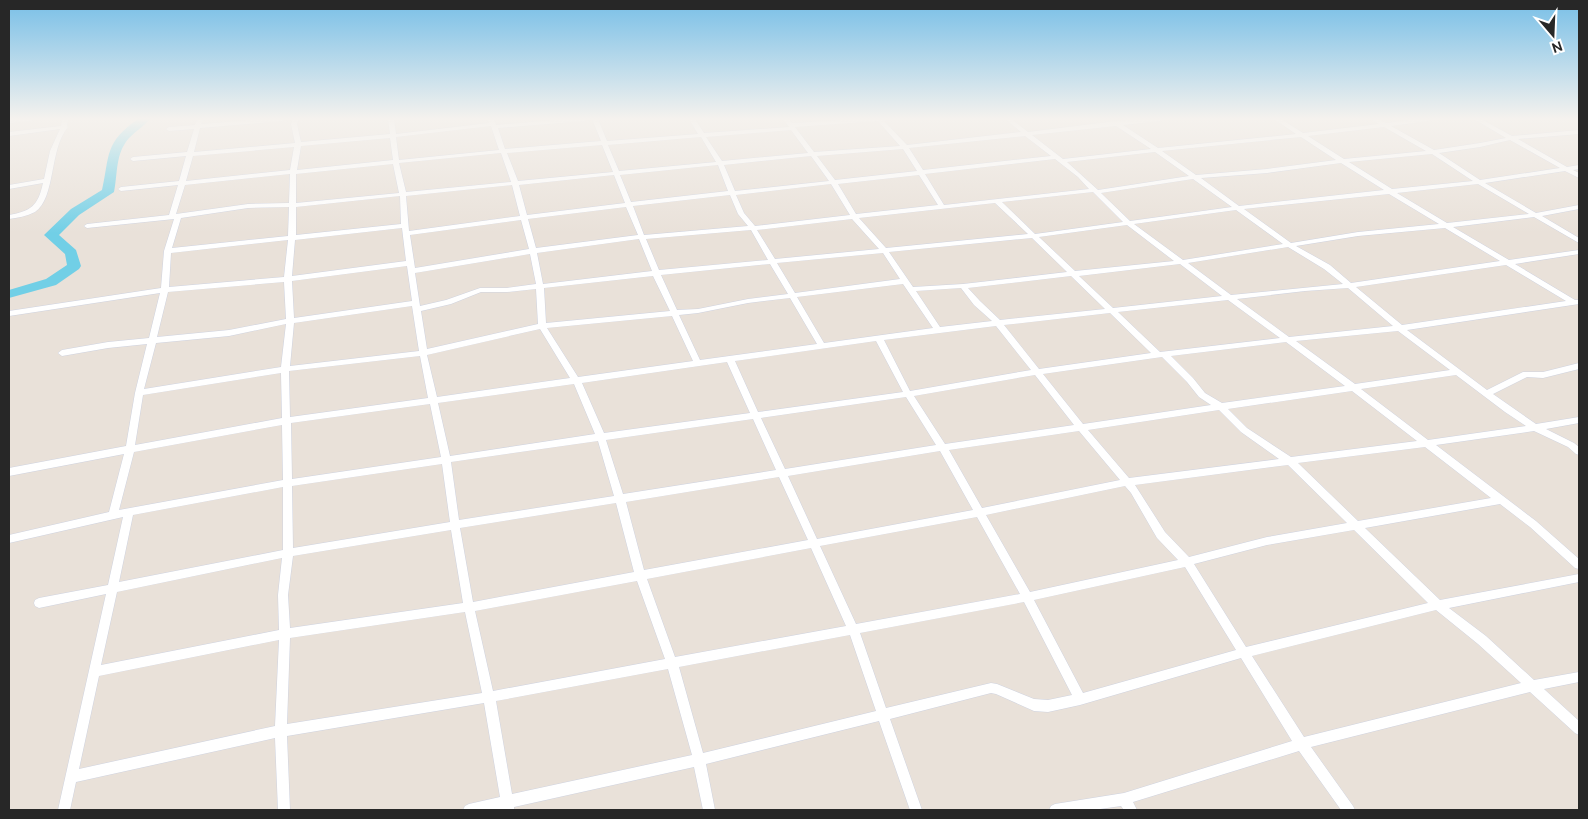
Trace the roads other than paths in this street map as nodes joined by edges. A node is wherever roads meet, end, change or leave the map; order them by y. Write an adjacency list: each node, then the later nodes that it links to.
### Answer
1 (52, 157): 31 (street)
2 (159, 157): 20 (street)
3 (189, 157): 33 (street)
4 (296, 157): 27 (street)
5 (395, 157): 22 (street)
6 (443, 157): 22 (street)
7 (506, 157): 34 (street)
8 (610, 157): 26 (street)
9 (716, 157): 23 (street)
10 (784, 157): 23 (street)
11 (816, 157): 35 (street)
12 (912, 157): 28 (street)
13 (1076, 157): 19 (street)
14 (1167, 157): 30 (street)
15 (1335, 157): 21 (street)
16 (1380, 157): 21 (street)
17 (1441, 157): 32 (street)
18 (1546, 157): 25 (street)
19 (1059, 159): 28 (street); 38 (street)
20 (133, 160)
21 (1341, 161): 30 (street); 39 (street)
22 (396, 162): 27 (street); 41 (street)
23 (720, 164): 26 (street); 40 (street)
24 (1579, 167): 25 (street)
25 (1567, 169): 29 (street); 32 (street)
26 (617, 172): 34 (street); 43 (street)
27 (293, 173): 33 (street); 44 (street)
28 (922, 173): 35 (street); 45 (street)
29 (1579, 176)
30 (1195, 177): 38 (street); 47 (street)
31 (46, 181): 36 (street); 48 (street)
32 (1479, 182): 39 (street); 50 (street)
33 (182, 183): 37 (street); 51 (street)
34 (515, 183): 41 (street); 49 (street)
35 (834, 183): 40 (street); 52 (street)
36 (9, 188)
37 (121, 189)
38 (1095, 191): 42 (street); 53 (street)
39 (1393, 193): 47 (street); 55 (street)
40 (732, 194): 43 (street); 56 (street)
41 (403, 195): 44 (street); 57 (street)
42 (997, 201): 45 (street); 58 (street)
43 (630, 203): 49 (street); 60 (street)
44 (292, 205): 51 (street); 59 (street)
45 (942, 207): 52 (street)
46 (1579, 207): 50 (street)
47 (1237, 208): 53 (street); 62 (street)
48 (9, 216)
49 (524, 216): 57 (street); 64 (street)
50 (1537, 216): 55 (street); 61 (street)
51 (175, 217): 54 (street); 63 (street)
52 (854, 217): 56 (street); 65 (street)
53 (1130, 224): 58 (street); 68 (street)
54 (87, 226)
55 (1450, 226): 62 (street); 69 (street)
56 (753, 228): 60 (street); 67 (street)
57 (406, 230): 59 (street); 70 (street)
58 (1033, 236): 65 (street); 71 (street)
59 (292, 237): 63 (street); 73 (street)
60 (642, 237): 64 (street); 72 (street)
61 (1579, 241)
62 (1291, 246): 68 (street); 76 (street)
63 (168, 251): 79 (street)
64 (533, 251): 70 (street); 77 (street)
65 (885, 251): 67 (street); 74 (street)
66 (1579, 252): 69 (street)
67 (774, 262): 72 (street); 80 (street)
68 (1182, 262): 71 (street); 81 (street)
69 (1508, 263): 76 (street); 82 (street)
70 (412, 267): 73 (street); 83 (street)
71 (1072, 272): 75 (street); 84 (street)
72 (656, 273): 77 (street); 86 (street)
73 (288, 279): 79 (street); 87 (street)
74 (905, 281): 78 (street); 80 (street)
75 (963, 286): 78 (street); 88 (street)
76 (1349, 286): 81 (street); 90 (street)
77 (540, 287): 83 (street); 89 (street)
78 (911, 289): 91 (street)
79 (165, 290): 85 (street); 94 (street)
80 (793, 296): 86 (street); 95 (street)
81 (1231, 297): 84 (street); 93 (street)
82 (1578, 303): 90 (street)
83 (418, 306): 87 (street); 97 (street)
84 (1112, 311): 88 (street); 98 (street)
85 (9, 313)
86 (674, 314): 89 (street); 100 (street)
87 (290, 320): 94 (street); 102 (street)
88 (997, 322): 91 (street); 103 (street)
89 (542, 326): 97 (street); 105 (street)
90 (1400, 328): 93 (street); 104 (street)
91 (938, 330): 92 (street)
92 (879, 339): 95 (street); 109 (street)
93 (1288, 340): 98 (street); 106 (street)
94 (152, 341): 96 (street); 107 (street)
95 (822, 346): 99 (street)
96 (62, 353)
97 (423, 353): 102 (street); 110 (street)
98 (1162, 356): 103 (street); 111 (street)
99 (730, 359): 100 (street); 112 (street)
100 (698, 364): 105 (street)
101 (1579, 366): 108 (street)
102 (285, 370): 107 (street); 114 (street)
103 (1036, 372): 109 (street); 116 (street)
104 (1457, 372): 106 (street); 108 (street)
105 (577, 382): 110 (street); 117 (street)
106 (1354, 388): 111 (street); 118 (street)
107 (139, 393): 120 (street)
108 (1488, 393): 115 (street)
109 (908, 394): 112 (street); 119 (street)
110 (434, 402): 114 (street); 122 (street)
111 (1221, 407): 116 (street); 123 (street)
112 (756, 416): 117 (street); 125 (street)
113 (1579, 420): 115 (street)
114 (285, 421): 120 (street); 127 (street)
115 (1536, 428): 118 (street); 121 (street)
116 (1082, 429): 119 (street); 126 (street)
117 (601, 437): 122 (street); 128 (street)
118 (1427, 443): 123 (street); 129 (street)
119 (943, 448): 125 (street); 131 (street)
120 (130, 450): 124 (street); 132 (street)
121 (1579, 452)
122 (446, 460): 127 (street); 133 (street)
123 (1291, 462): 126 (street); 134 (street)
124 (9, 472)
125 (782, 473): 128 (street); 136 (street)
126 (1128, 482): 131 (street); 138 (street)
127 (287, 483): 130 (street); 137 (street)
128 (620, 499): 133 (street); 140 (street)
129 (1500, 500): 134 (street); 139 (street)
130 (129, 512): 132 (street); 142 (street)
131 (979, 513): 136 (street); 143 (street)
132 (113, 515): 135 (street)
133 (455, 525): 137 (street); 146 (street)
134 (1356, 526): 138 (street); 145 (street)
135 (9, 540)
136 (813, 544): 140 (street); 147 (street)
137 (288, 553): 142 (street); 148 (street)
138 (1186, 562): 143 (street); 149 (street)
139 (1579, 565)
140 (640, 575): 146 (street); 150 (street)
141 (1579, 578): 145 (street)
142 (113, 588): 144 (street); 151 (street)
143 (1027, 597): 147 (street); 155 (street)
144 (38, 603)
145 (1438, 605): 149 (street); 153 (street)
146 (469, 607): 148 (street); 154 (street)
147 (853, 629): 150 (street); 156 (street)
148 (285, 634): 151 (street); 158 (street)
149 (1242, 653): 155 (street); 159 (street)
150 (672, 663): 154 (street); 160 (street)
151 (94, 672): 161 (street)
152 (1579, 677): 153 (street)
153 (1531, 686): 157 (street); 159 (street)
154 (489, 697): 158 (street); 163 (street)
155 (1080, 700): 156 (street)
156 (882, 716): 160 (street); 168 (street)
157 (1579, 728)
158 (281, 731): 161 (street); 165 (street)
159 (1301, 744): 162 (street); 171 (street)
160 (699, 760): 163 (street); 167 (street)
161 (71, 777): 164 (street)
162 (1124, 799): 169 (street); 170 (street)
163 (508, 806): 166 (street)
164 (64, 810)
165 (284, 810)
166 (469, 810)
167 (709, 810)
168 (916, 810)
169 (1055, 810)
170 (1131, 810)
171 (1349, 810)

